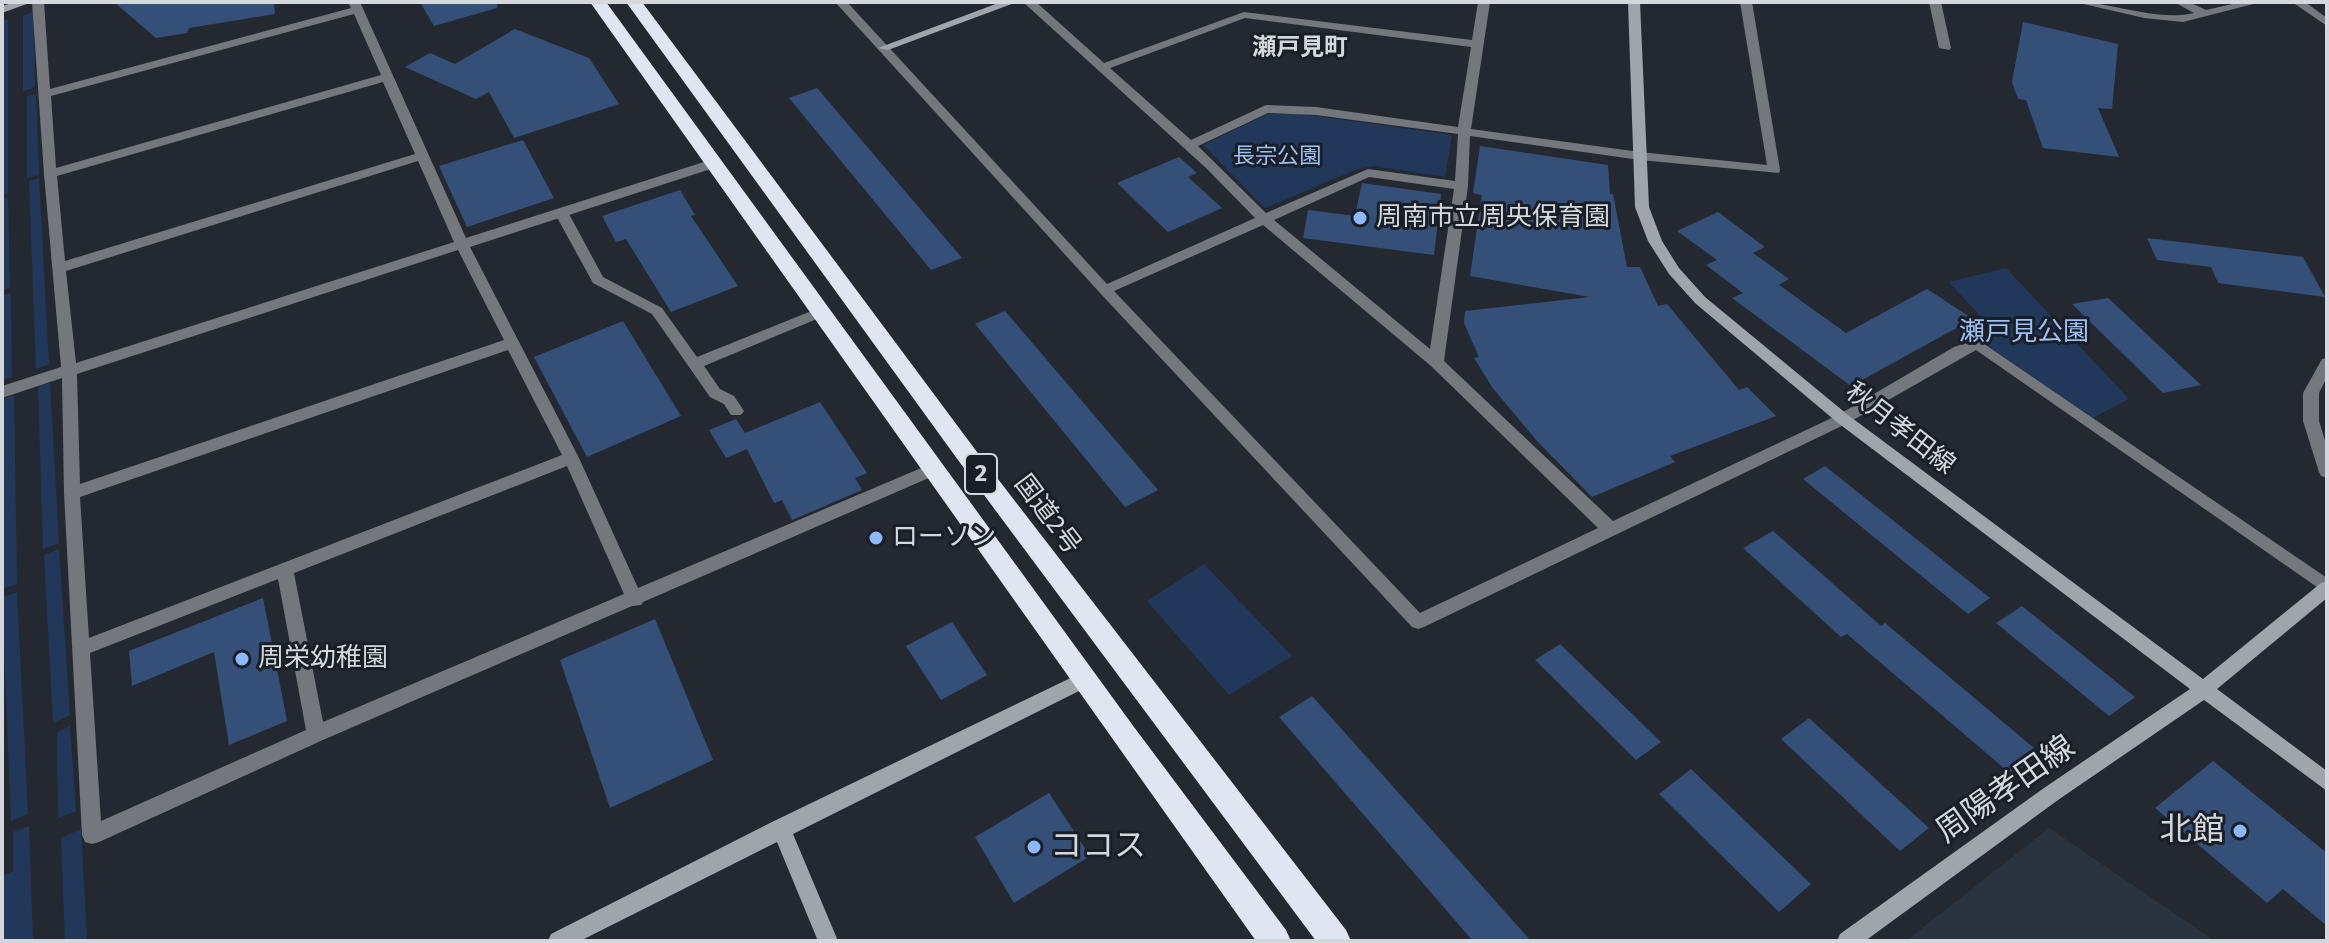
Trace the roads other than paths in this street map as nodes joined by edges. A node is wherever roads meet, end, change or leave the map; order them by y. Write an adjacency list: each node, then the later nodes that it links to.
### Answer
1 (26, 2): 17 (street)
2 (38, 2): 25 (street)
3 (598, 2): 30 (highway, 2)
4 (634, 2): 64 (highway, 国道2号 / 2)
5 (841, 2): 21 (street)
6 (1011, 2): 21 (street)
7 (1029, 2): 23 (street)
8 (1484, 2): 20 (street)
9 (1634, 2): 29 (street, 秋月孝田線)
10 (1746, 2): 29 (street)
11 (1935, 2): 22 (street)
12 (2081, 2): 18 (street)
13 (2180, 2): 18 (street)
14 (2255, 2): 18 (street)
15 (2298, 2): 19 (street)
16 (355, 6): 24 (street); 25 (street)
17 (2, 10)
18 (2203, 13)
19 (2327, 23)
20 (1479, 44): 23 (street); 26 (street)
21 (884, 48): 37 (street)
22 (1945, 48)
23 (1103, 67): 27 (street)
24 (387, 77): 28 (street); 31 (street)
25 (45, 94): 31 (street)
26 (1464, 131): 27 (street); 29 (street); 32 (street)
27 (1188, 146): 34 (street)
28 (424, 155): 35 (street); 36 (street)
29 (1640, 156): 46 (street, 秋月孝田線)
30 (712, 164): 33 (street); 38 (highway, 2)
31 (50, 174): 36 (street)
32 (1461, 186): 34 (street); 40 (street)
33 (561, 212): 35 (street); 42 (street)
34 (1263, 218): 37 (street); 40 (street)
35 (462, 245): 39 (street); 43 (street)
36 (59, 268): 43 (street)
37 (1105, 290): 51 (street)
38 (819, 313): 42 (street); 48 (highway, 2)
39 (512, 343): 47 (street); 50 (street)
40 (1436, 362): 51 (street)
41 (2327, 363): 49 (street)
42 (695, 364): 45 (street)
43 (69, 370): 44 (street); 50 (street)
44 (2, 392)
45 (736, 411)
46 (1843, 419): 51 (street); 53 (street); 57 (street, 秋月孝田線)
47 (571, 458): 52 (street); 54 (street)
48 (932, 470): 54 (street); 56 (highway, 2)
49 (2327, 472)
50 (72, 493): 55 (street)
51 (1612, 531)
52 (285, 569): 55 (street); 58 (street)
53 (2327, 587): 57 (street, 周陽孝田線)
54 (635, 600): 58 (street)
55 (83, 648): 58 (street)
56 (1085, 679): 60 (street); 63 (highway, 2)
57 (2202, 691): 59 (street, 秋月孝田線); 65 (street, 周陽孝田線)
58 (316, 734)
59 (2327, 782)
60 (781, 828): 61 (street); 62 (street)
61 (558, 941)
62 (828, 941)
63 (1275, 941)
64 (1335, 941)
65 (1847, 941)

